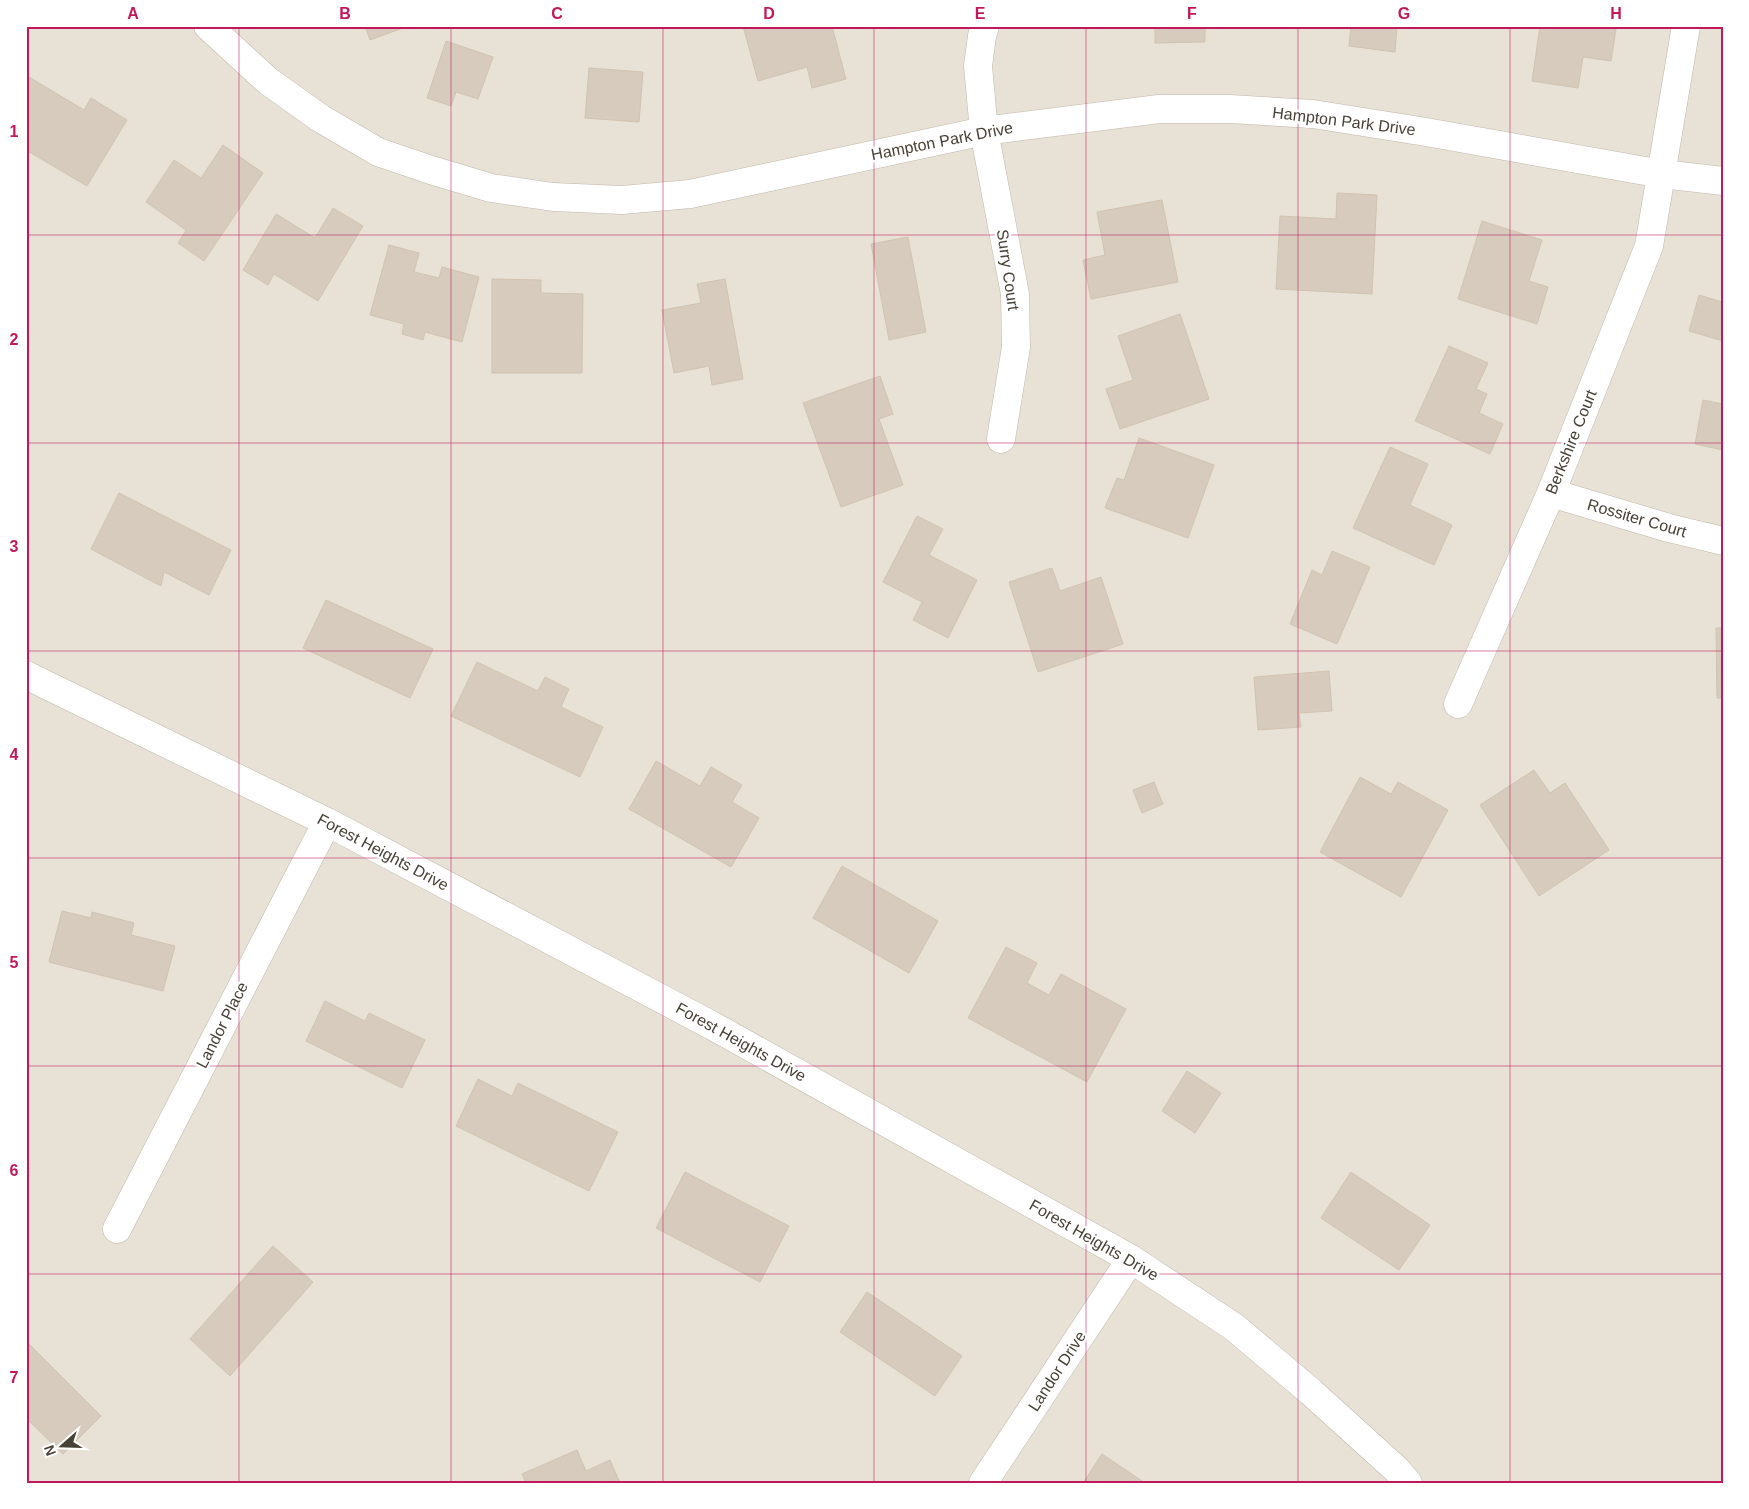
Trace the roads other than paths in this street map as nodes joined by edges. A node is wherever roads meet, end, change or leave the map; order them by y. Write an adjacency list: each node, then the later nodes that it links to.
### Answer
1 (208, 26): 4 (street, Hampton Park Drive)
2 (985, 26): 4 (street, Surry Court)
3 (1686, 26): 5 (street, Berkshire Court)
4 (984, 131): 5 (street, Hampton Park Drive); 7 (street, Surry Court)
5 (1662, 174): 6 (street, Hampton Park Drive); 8 (street, Berkshire Court)
6 (1723, 181)
7 (1002, 439)
8 (1551, 493): 9 (street, Rossiter Court); 11 (street, Berkshire Court)
9 (1723, 541)
10 (26, 675): 12 (street, Forest Heights Drive)
11 (1458, 704)
12 (327, 822): 13 (street, Landor Place); 14 (street, Forest Heights Drive)
13 (117, 1229)
14 (1131, 1259): 15 (street, Landor Drive); 16 (street, Forest Heights Drive)
15 (983, 1483)
16 (1408, 1483)

